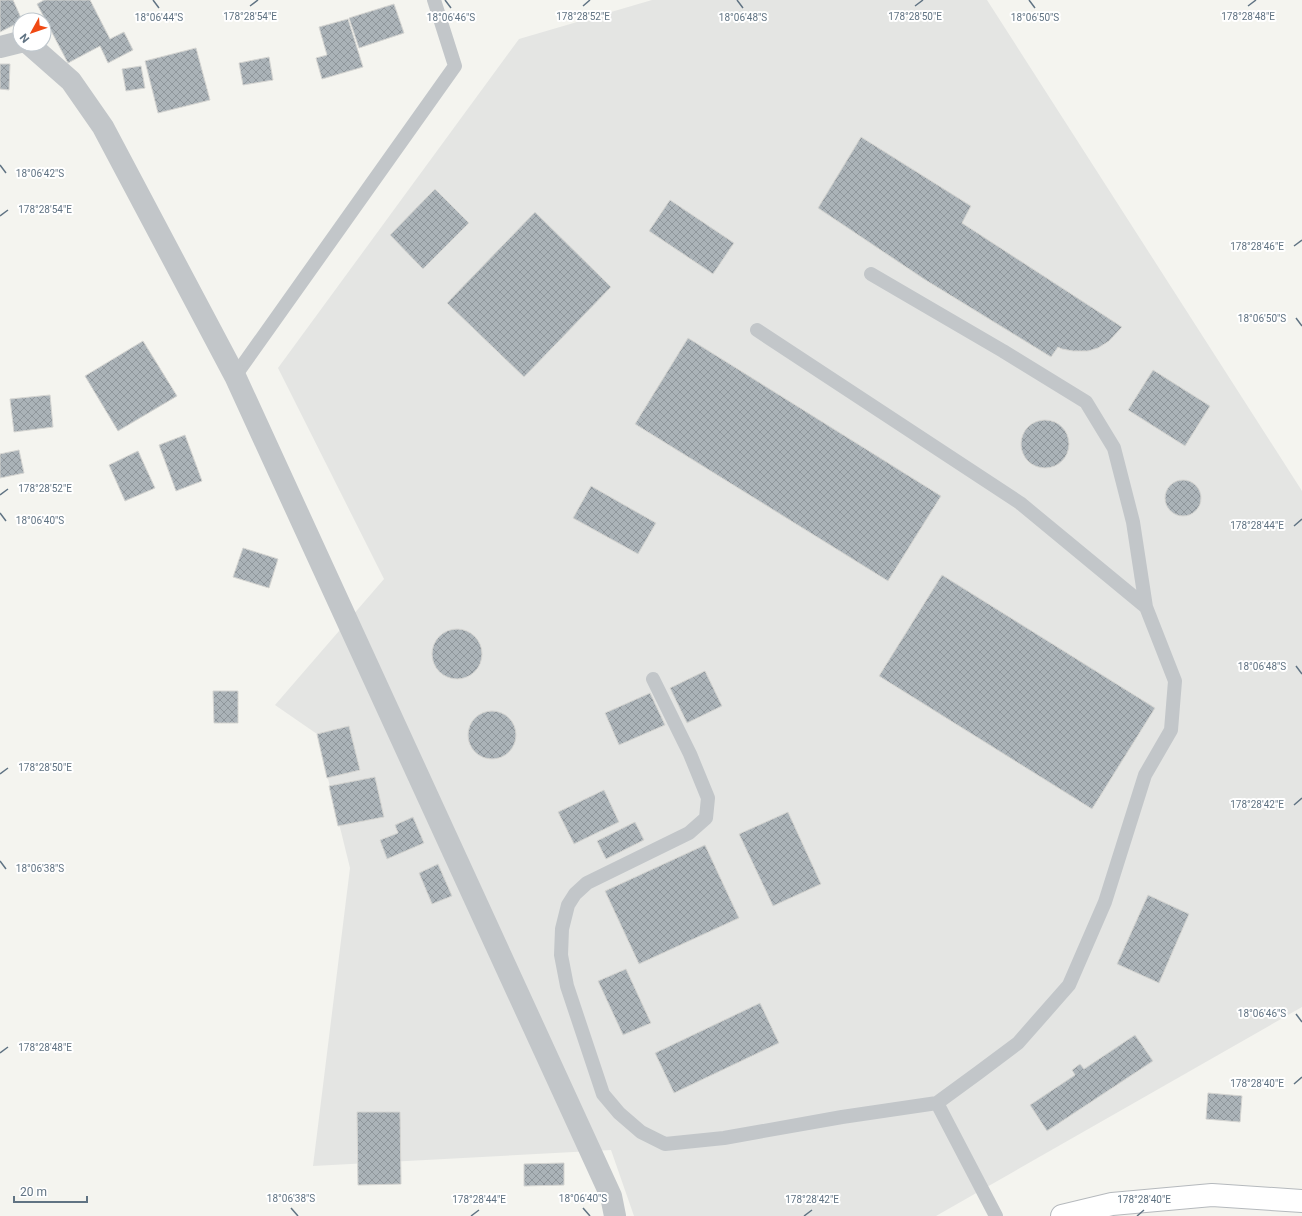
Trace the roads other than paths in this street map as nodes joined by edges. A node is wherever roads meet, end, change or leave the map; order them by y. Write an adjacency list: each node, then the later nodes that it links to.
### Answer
1 (434, 0): 7 (lane)
2 (12, 44): 3 (street)
3 (0, 47)
4 (38, 52): 7 (street)
5 (870, 274): 8 (lane)
6 (757, 330): 8 (lane)
7 (235, 376): 12 (street)
8 (1146, 607): 10 (lane)
9 (653, 679): 10 (lane)
10 (937, 1103): 13 (lane)
11 (1302, 1201): 14 (main road)
12 (615, 1216)
13 (996, 1216)
14 (1062, 1216)

